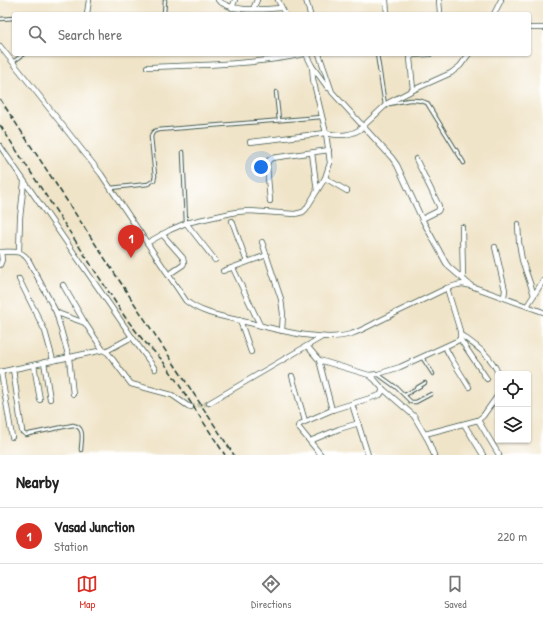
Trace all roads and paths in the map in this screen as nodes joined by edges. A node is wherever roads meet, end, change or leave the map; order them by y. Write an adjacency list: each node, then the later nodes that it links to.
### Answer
1 (89, 0): 14 (street)
2 (164, 0): 15 (lane)
3 (218, 0): 11 (street)
4 (235, 0): 11 (street)
5 (257, 0): 13 (street)
6 (278, 0): 12 (street)
7 (306, 0): 17 (street)
8 (386, 0): 18 (street)
9 (439, 0): 19 (street)
10 (501, 0): 20 (street)
11 (232, 8): 13 (street)
12 (281, 8): 13 (street); 16 (street)
13 (253, 9)
14 (87, 12)
15 (164, 12)
16 (284, 12)
17 (309, 12)
18 (387, 12)
19 (440, 12)
20 (495, 12)
21 (12, 18): 22 (lane)
22 (0, 19)
23 (531, 28): 24 (street)
24 (543, 28)
25 (0, 46): 33 (street)
26 (21, 56): 33 (lane)
27 (295, 56): 35 (street)
28 (306, 56): 34 (street)
29 (320, 56): 38 (street)
30 (377, 56): 39 (lane)
31 (412, 56): 36 (street)
32 (468, 56): 36 (street)
33 (13, 62): 53 (street)
34 (312, 66): 38 (street); 40 (street)
35 (147, 67)
36 (413, 90): 39 (street)
37 (276, 92): 41 (lane)
38 (332, 92): 42 (street)
39 (385, 105): 42 (street); 50 (lane)
40 (322, 117): 41 (lane); 43 (street)
41 (279, 120): 53 (lane)
42 (363, 126): 43 (street); 57 (street)
43 (326, 133): 44 (street); 46 (street)
44 (250, 142)
45 (0, 146): 52 (street)
46 (328, 150): 48 (street); 51 (street)
47 (183, 152): 59 (lane)
48 (312, 153): 54 (street); 56 (street)
49 (416, 159): 57 (street)
50 (464, 163)
51 (324, 178): 54 (street); 55 (street)
52 (24, 182): 67 (street); 92 (street)
53 (110, 188): 64 (street)
54 (317, 191): 59 (street)
55 (347, 191)
56 (270, 201)
57 (422, 219): 75 (street)
58 (232, 221): 70 (street)
59 (186, 223): 62 (street); 69 (street)
60 (518, 224): 81 (street)
61 (462, 227): 75 (street)
62 (162, 234): 64 (street); 74 (street)
63 (262, 242): 68 (street)
64 (147, 243): 74 (street)
65 (494, 247): 82 (street)
66 (1, 252): 67 (street); 71 (street)
67 (19, 252): 84 (street)
68 (267, 255): 70 (street); 89 (street)
69 (215, 260)
70 (247, 262): 72 (street)
71 (0, 265)
72 (233, 268): 73 (street); 88 (street)
73 (223, 271)
74 (168, 275): 86 (street)
75 (462, 279): 79 (street)
76 (19, 280): 99 (street)
77 (543, 281): 81 (street)
78 (63, 285): 87 (street)
79 (471, 286): 80 (street); 82 (street)
80 (447, 288): 90 (street); 91 (street)
81 (534, 295): 83 (street)
82 (504, 297): 83 (street)
83 (527, 306): 85 (street)
84 (56, 312): 87 (street); 98 (street)
85 (543, 312)
86 (240, 320): 88 (street); 96 (street)
87 (85, 323): 95 (street)
88 (260, 326): 89 (street)
89 (282, 331): 90 (street)
90 (322, 337): 93 (street)
91 (460, 337): 94 (street); 105 (street); 111 (street)
92 (132, 338): 95 (street); 104 (street)
93 (307, 346): 100 (street); 121 (street)
94 (445, 347): 97 (street); 113 (street)
95 (105, 351): 98 (street); 123 (street)
96 (251, 352)
97 (422, 357): 107 (street); 108 (lane)
98 (69, 358): 99 (street); 115 (street)
99 (53, 360): 101 (street)
100 (319, 360): 109 (street); 124 (street)
101 (44, 362): 102 (street); 118 (street)
102 (34, 365): 103 (street); 120 (street)
103 (13, 369): 106 (street); 129 (street)
104 (155, 369)
105 (497, 371)
106 (0, 372): 131 (street)
107 (378, 374): 109 (street); 117 (lane)
108 (433, 374)
109 (369, 375): 114 (street)
110 (292, 376): 125 (street)
111 (487, 379)
112 (425, 383): 117 (lane)
113 (469, 386)
114 (382, 388): 122 (street); 130 (street)
115 (73, 394)
116 (431, 394): 117 (lane)
117 (404, 395)
118 (50, 399)
119 (495, 399): 126 (street)
120 (40, 400)
121 (209, 403)
122 (352, 404): 124 (street); 127 (street)
123 (191, 407)
124 (332, 410): 125 (street)
125 (305, 420): 132 (street)
126 (478, 420): 128 (street); 138 (street)
127 (358, 422): 132 (street); 135 (street)
128 (464, 424): 130 (street); 137 (street)
129 (22, 431): 133 (lane)
130 (425, 434): 136 (street)
131 (12, 437)
132 (310, 441): 134 (street)
133 (81, 450)
134 (320, 455)
135 (368, 455)
136 (434, 455)
137 (483, 455)
138 (499, 455)

